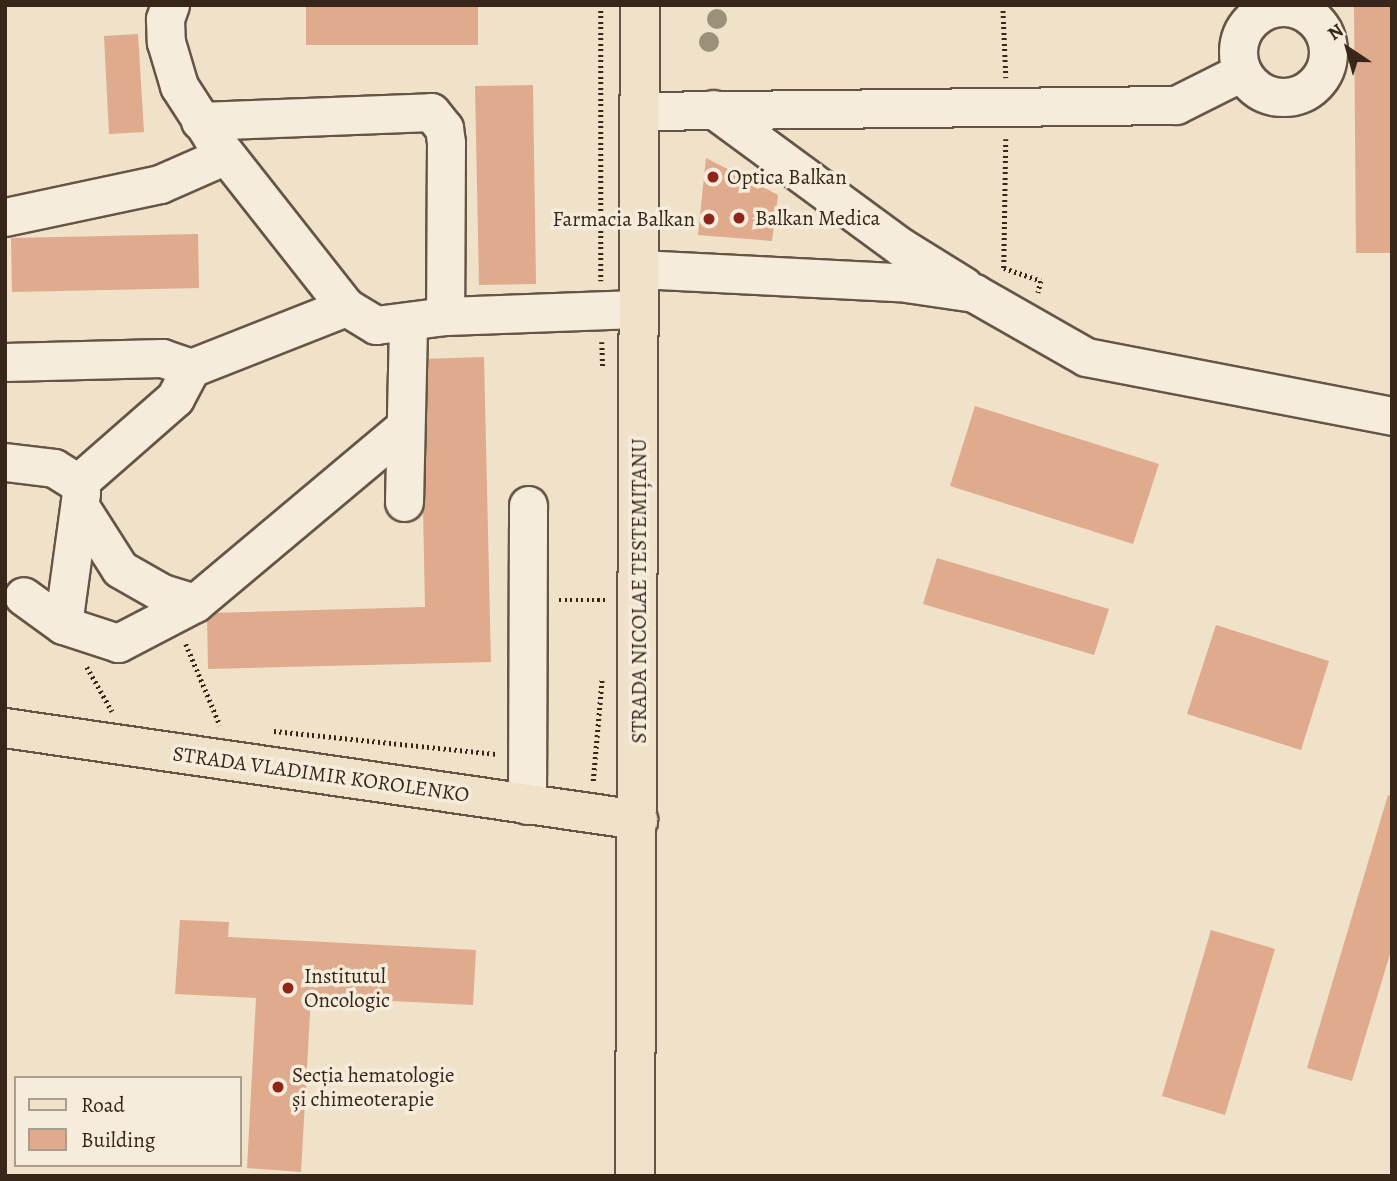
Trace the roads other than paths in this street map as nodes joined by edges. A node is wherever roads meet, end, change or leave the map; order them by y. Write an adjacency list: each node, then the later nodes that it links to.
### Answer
1 (170, 5): 6 (lane)
2 (640, 5): 5 (main road, STRADA NICOLAE TESTEMIȚANU)
3 (1242, 72): 4 (lane)
4 (713, 109): 5 (lane); 10 (lane)
5 (639, 111): 9 (main road, STRADA NICOLAE TESTEMIȚANU)
6 (200, 121): 7 (lane); 13 (lane)
7 (226, 155): 8 (lane); 11 (lane)
8 (5, 217)
9 (639, 269): 10 (lane); 12 (main road, STRADA NICOLAE TESTEMIȚANU)
10 (974, 292): 17 (lane)
11 (346, 307): 14 (lane); 16 (lane)
12 (638, 309): 13 (lane); 28 (main road, STRADA NICOLAE TESTEMIȚANU)
13 (445, 316): 14 (lane)
14 (408, 322): 18 (lane)
15 (5, 362): 16 (lane)
16 (191, 368): 20 (lane)
17 (1392, 416)
18 (405, 427): 21 (lane); 24 (lane)
19 (5, 462): 20 (lane)
20 (80, 496): 24 (lane); 25 (lane)
21 (404, 502)
22 (528, 505): 27 (lane)
23 (11, 596): 25 (lane)
24 (184, 609): 25 (lane)
25 (63, 625)
26 (5, 728): 27 (main road, STRADA VLADIMIR KOROLENKO)
27 (527, 805): 28 (main road, STRADA VLADIMIR KOROLENKO)
28 (638, 820): 29 (main road, STRADA NICOLAE TESTEMIȚANU)
29 (635, 1176)

